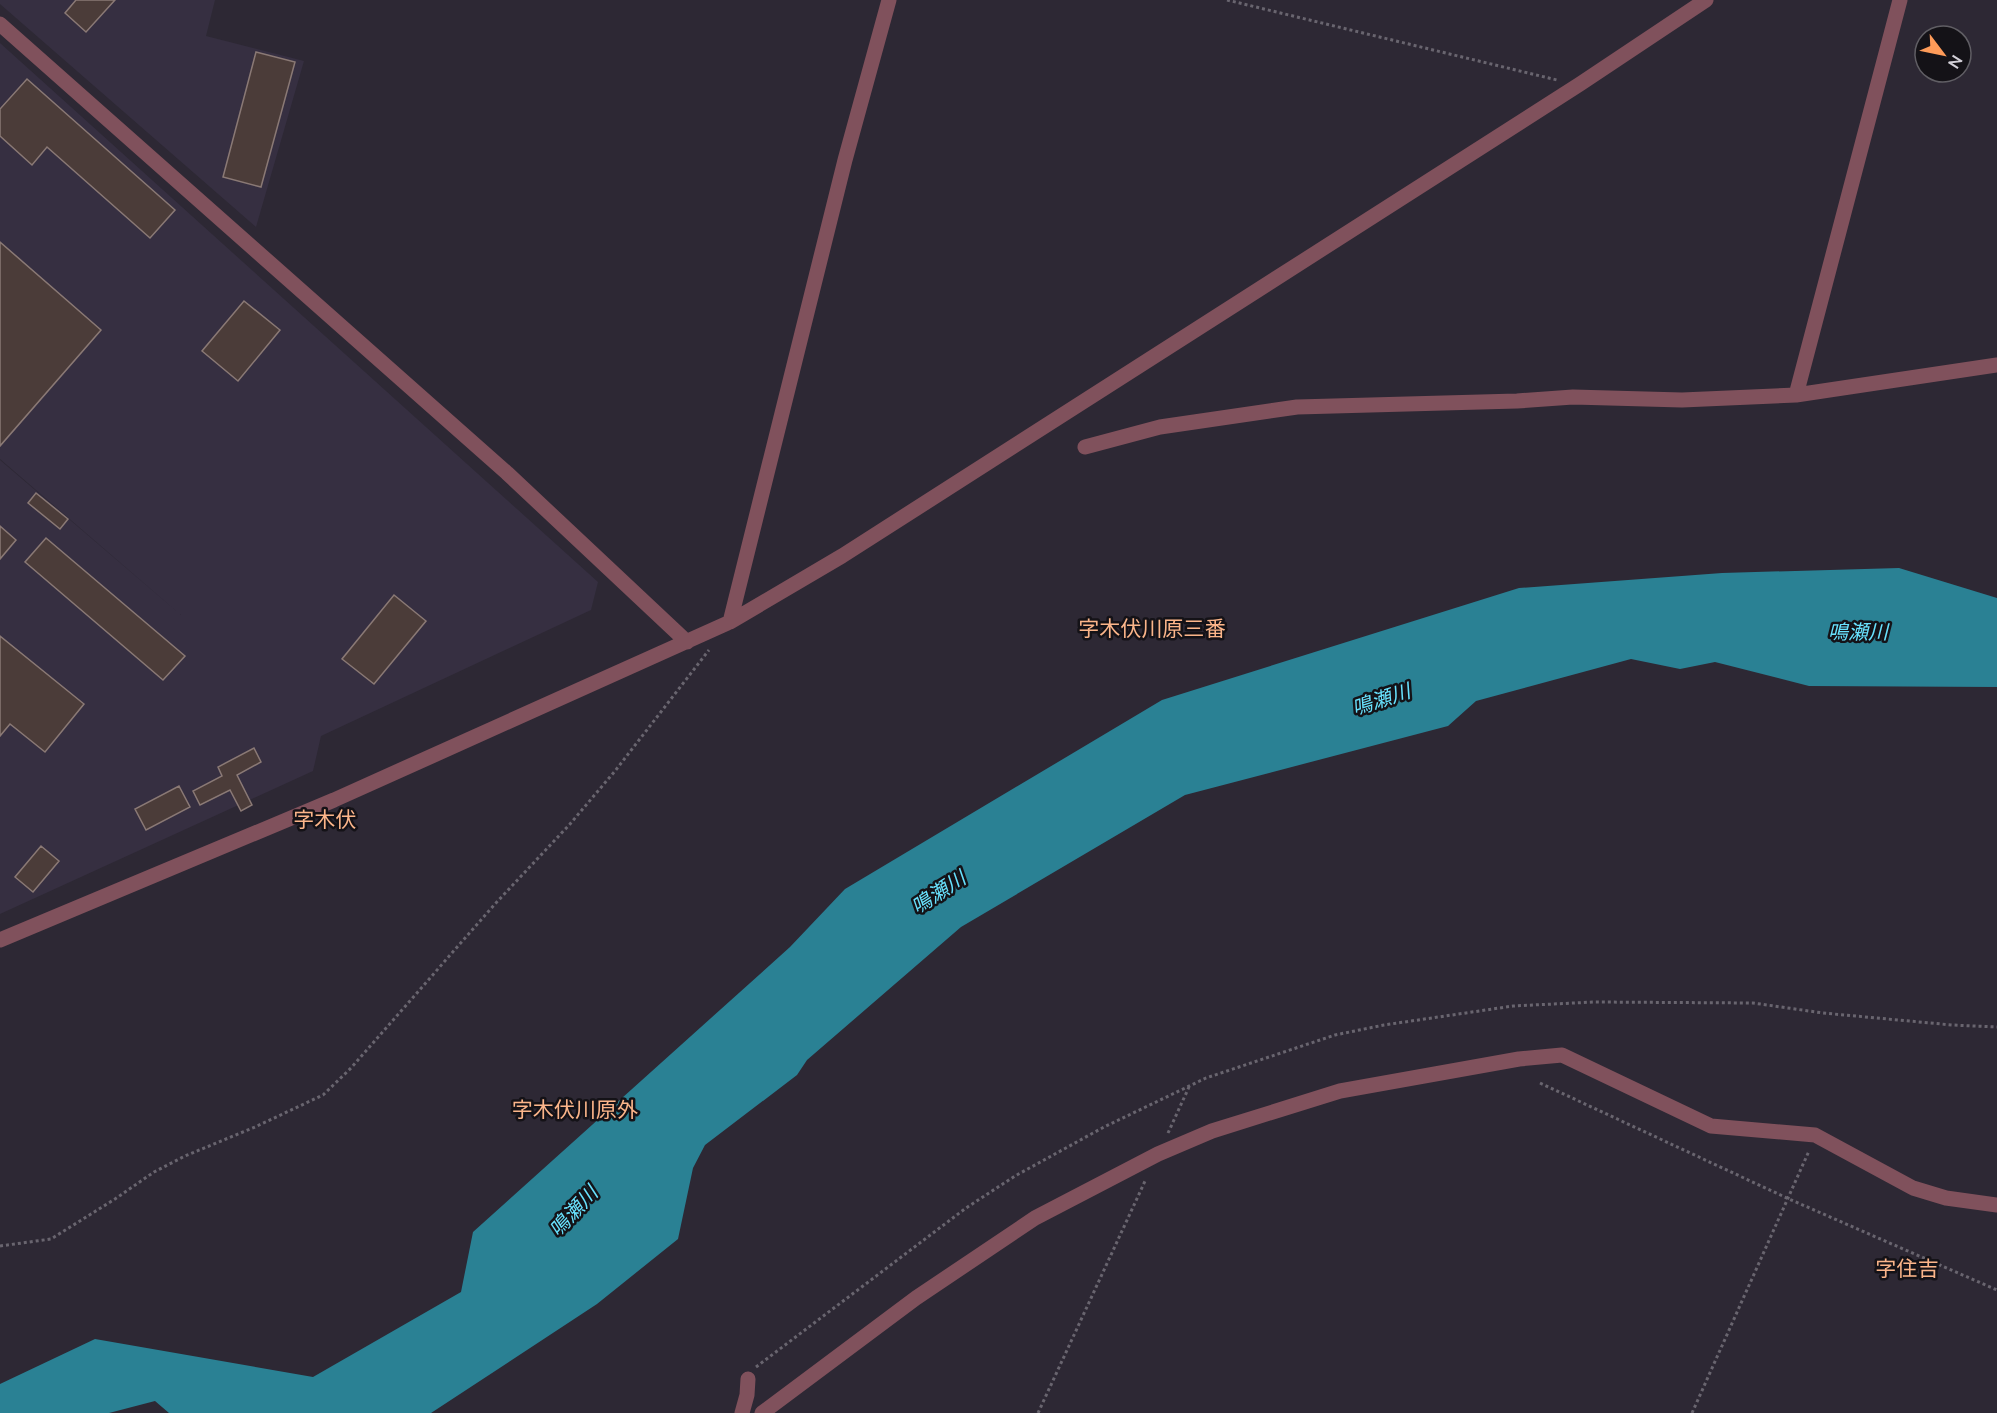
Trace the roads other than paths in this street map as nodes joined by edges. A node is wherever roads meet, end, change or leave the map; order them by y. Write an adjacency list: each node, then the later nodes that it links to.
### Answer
1 (889, 0): 8 (street)
2 (1706, 0): 8 (street)
3 (1900, 0): 6 (street)
4 (0, 24): 9 (street)
5 (1997, 365): 6 (street)
6 (1796, 395): 7 (street)
7 (1085, 447)
8 (730, 622): 9 (street)
9 (687, 642): 10 (street)
10 (0, 940)
11 (1997, 1205): 14 (street)
12 (748, 1379): 13 (street)
13 (742, 1413)
14 (762, 1413)

